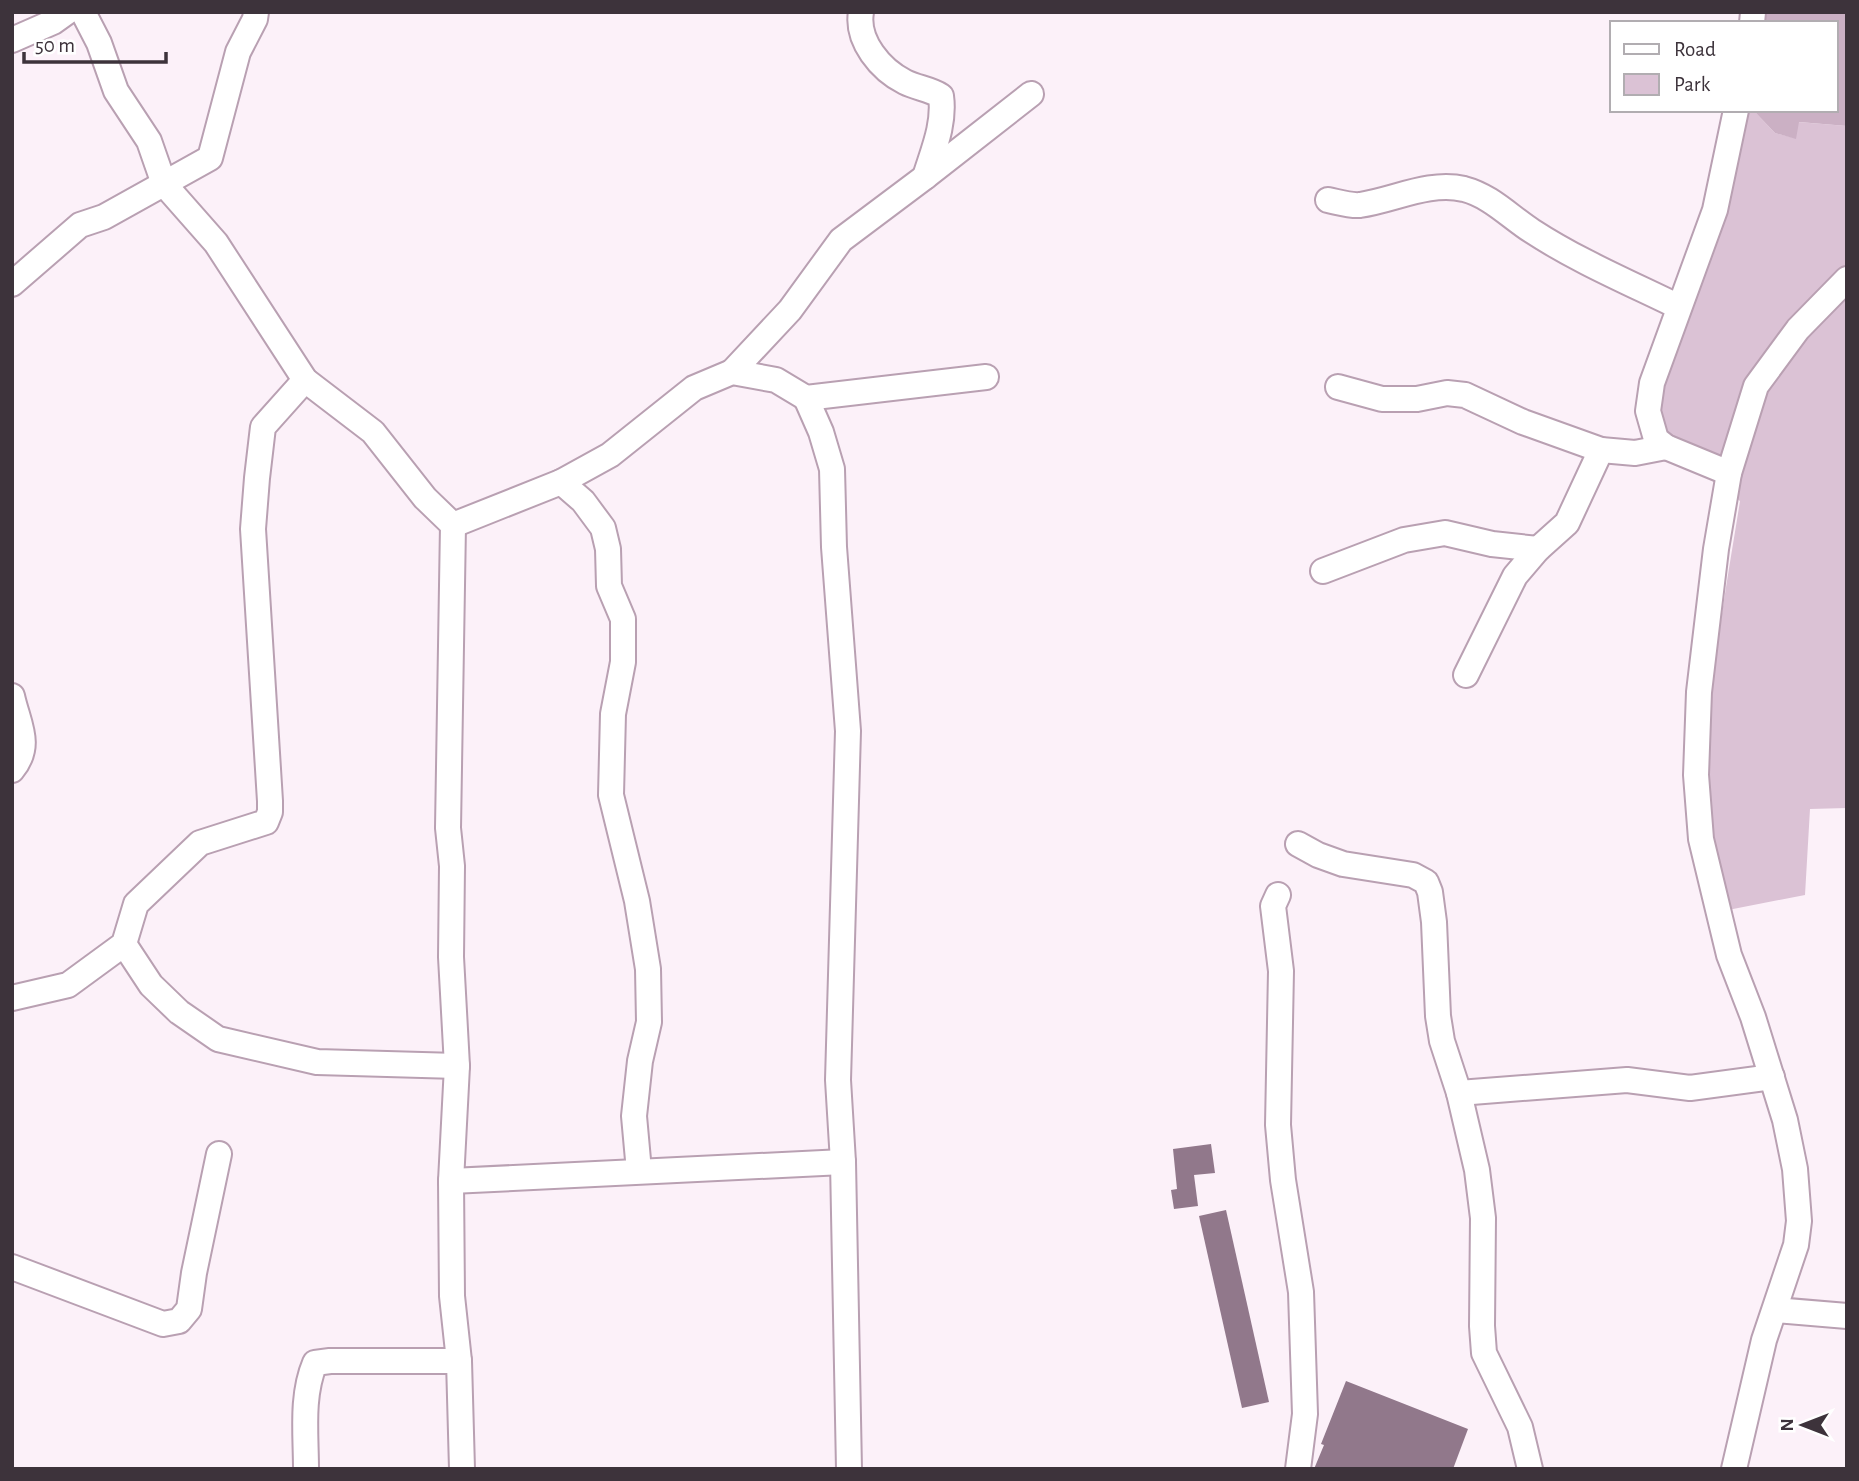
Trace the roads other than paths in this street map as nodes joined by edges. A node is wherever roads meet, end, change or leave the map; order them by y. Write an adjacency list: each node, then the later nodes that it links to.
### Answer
1 (67, 12): 5 (street)
2 (83, 12): 9 (street)
3 (256, 12): 9 (street)
4 (861, 12): 8 (street)
5 (12, 40)
6 (1031, 94): 8 (street)
7 (1736, 112): 13 (street)
8 (925, 177): 14 (street)
9 (164, 184): 12 (street); 16 (street)
10 (1328, 200): 13 (street)
11 (1847, 279): 21 (street)
12 (12, 284)
13 (1679, 307): 19 (street)
14 (732, 372): 18 (street); 22 (street)
15 (986, 377): 18 (street)
16 (305, 380): 23 (street); 31 (street)
17 (1338, 387): 20 (street)
18 (806, 398): 37 (street)
19 (1666, 447): 20 (street); 21 (street)
20 (1601, 450): 24 (street)
21 (1729, 473): 34 (street)
22 (561, 482): 23 (street); 38 (street)
23 (453, 525): 33 (street)
24 (1538, 549): 25 (street); 26 (street)
25 (1323, 570)
26 (1466, 675)
27 (12, 696): 28 (street)
28 (12, 770)
29 (1298, 844): 35 (street)
30 (1278, 895): 47 (street)
31 (124, 944): 32 (street); 33 (street)
32 (12, 998)
33 (457, 1066): 39 (street)
34 (1772, 1077): 35 (street); 41 (street)
35 (1459, 1093): 48 (street)
36 (219, 1154): 40 (street)
37 (843, 1162): 38 (street); 46 (street)
38 (639, 1171): 39 (street)
39 (451, 1181): 43 (street)
40 (12, 1267)
41 (1776, 1310): 42 (street); 49 (street)
42 (1847, 1317)
43 (459, 1361): 44 (street); 45 (street)
44 (306, 1469)
45 (462, 1469)
46 (849, 1469)
47 (1298, 1469)
48 (1530, 1469)
49 (1734, 1469)

